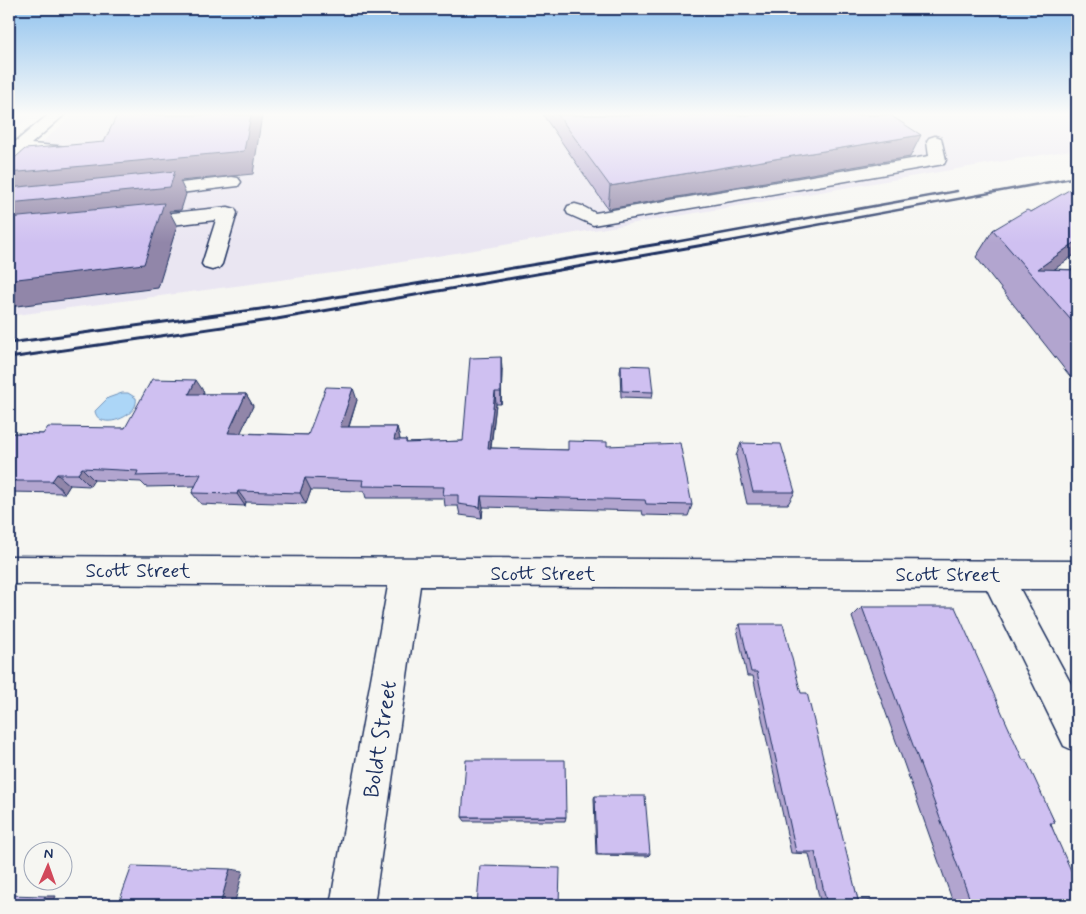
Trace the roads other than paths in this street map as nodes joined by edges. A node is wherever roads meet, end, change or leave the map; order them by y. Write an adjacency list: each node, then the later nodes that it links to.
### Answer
1 (938, 158): 4 (street)
2 (232, 182): 3 (street)
3 (134, 193)
4 (575, 210)
5 (114, 225): 6 (street)
6 (212, 264)
7 (9, 570): 8 (street, Scott Street)
8 (406, 572): 9 (street, Scott Street); 12 (street, Boldt Street)
9 (996, 575): 10 (street, Scott Street); 11 (street)
10 (1077, 575)
11 (1077, 733)
12 (352, 905)

